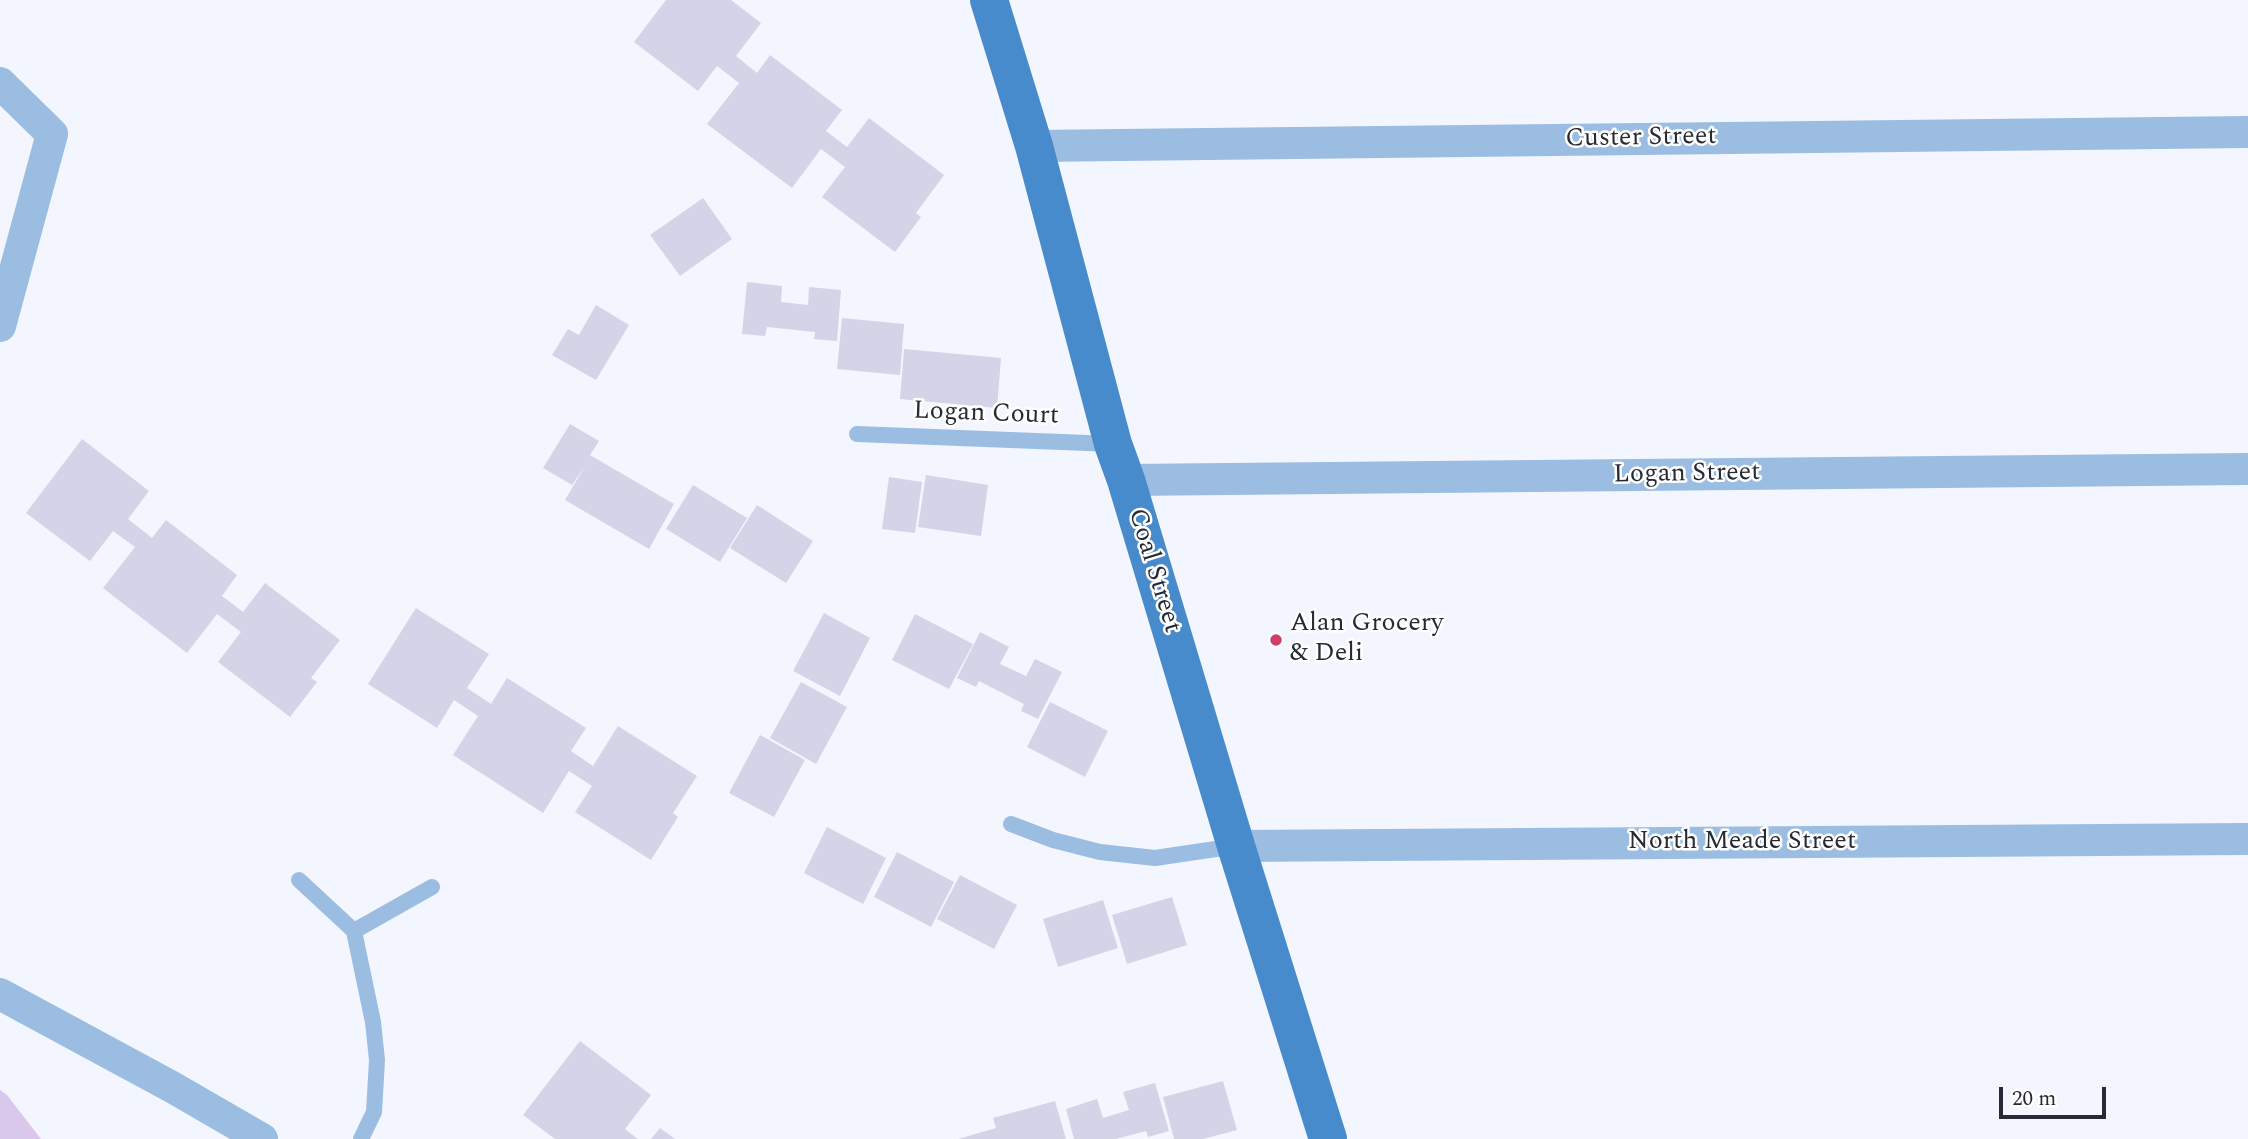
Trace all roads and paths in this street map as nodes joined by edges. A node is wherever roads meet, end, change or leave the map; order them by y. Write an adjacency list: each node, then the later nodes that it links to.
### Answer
1 (989, 0): 4 (main road, Coal Street)
2 (0, 83): 5 (street)
3 (2248, 132): 4 (street, Custer Street)
4 (1034, 146): 7 (main road, Coal Street)
5 (0, 326)
6 (857, 435): 7 (lane, Logan Court)
7 (1113, 444): 9 (main road, Coal Street)
8 (2248, 469): 9 (street, Logan Street)
9 (1126, 480): 12 (main road, Coal Street)
10 (1011, 824): 12 (lane)
11 (2248, 839): 12 (street, North Meade Street)
12 (1236, 846): 19 (main road, Coal Street)
13 (299, 880): 15 (lane)
14 (432, 887): 15 (lane)
15 (354, 931): 18 (lane)
16 (0, 994): 17 (street)
17 (262, 1139)
18 (361, 1139)
19 (1328, 1139)

